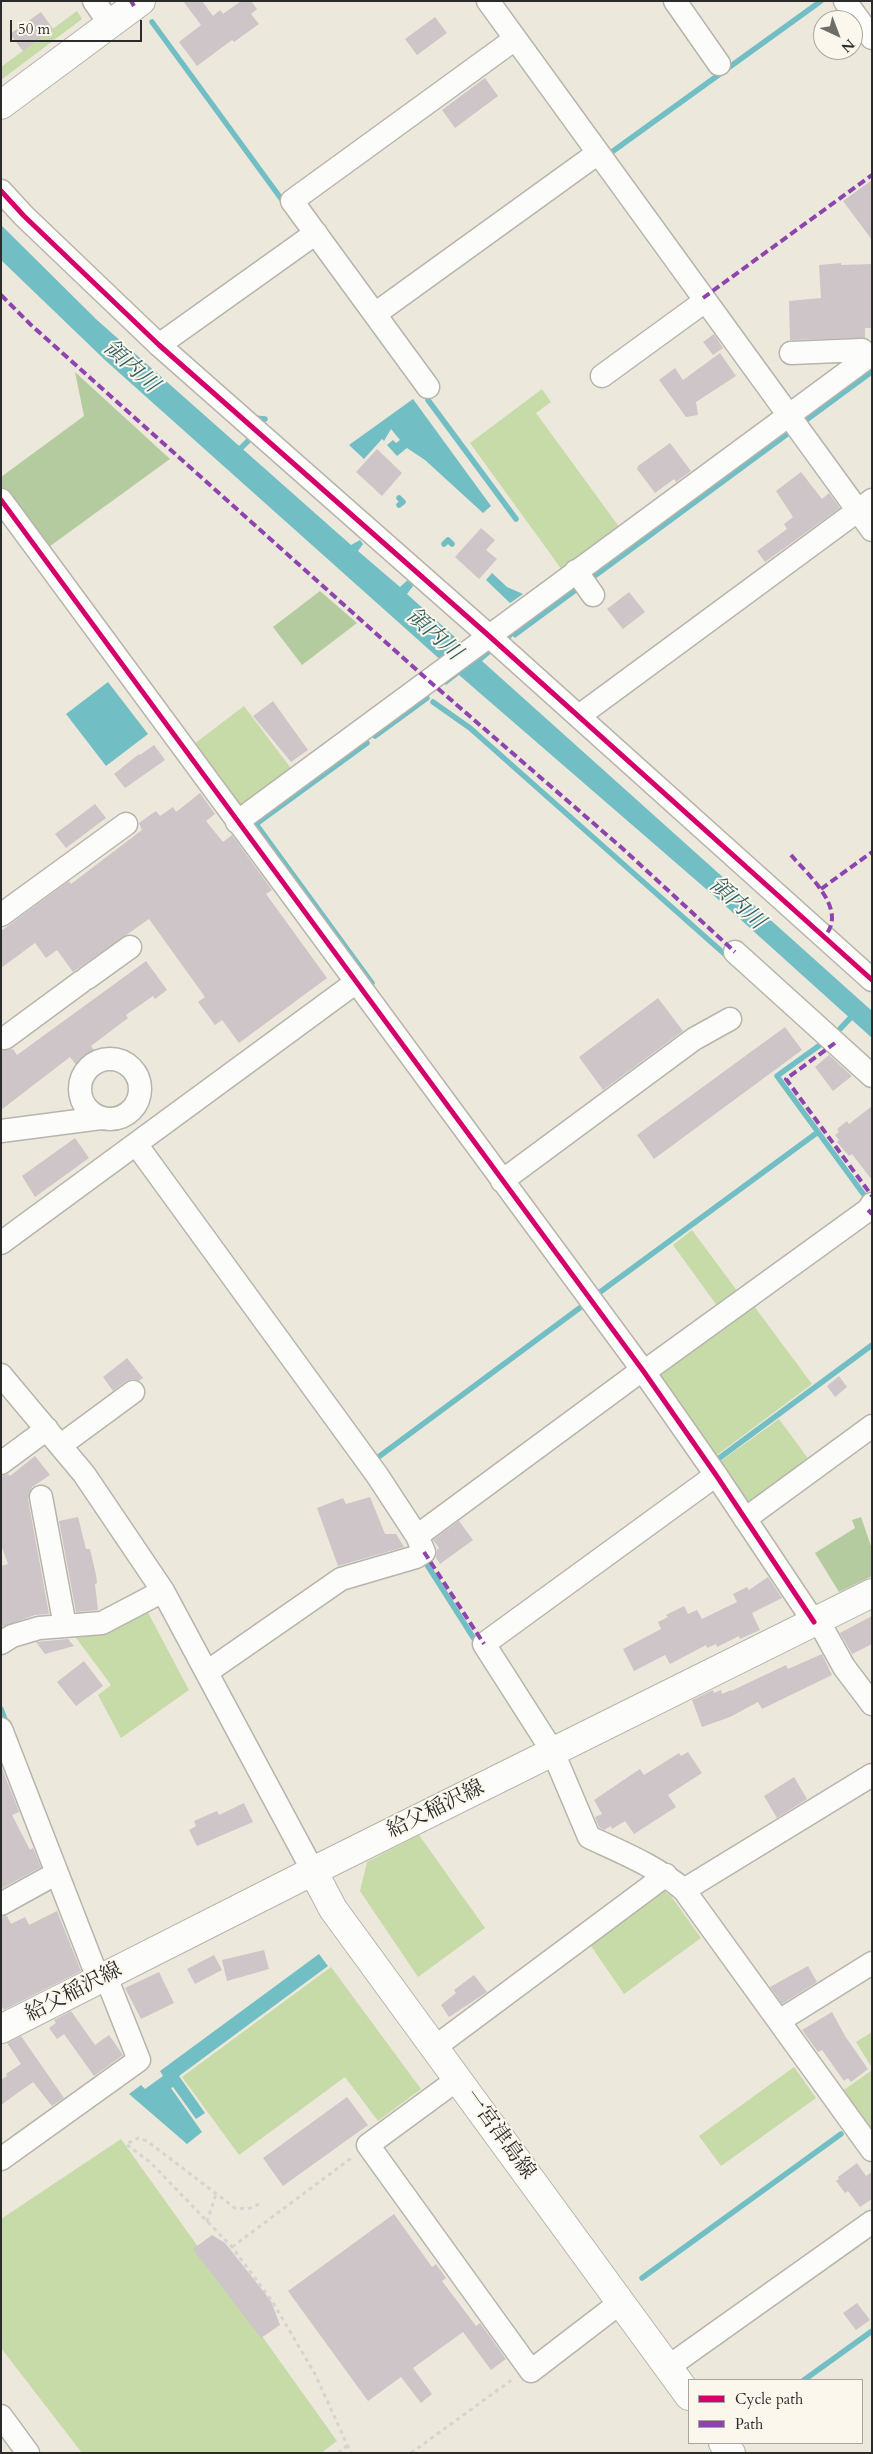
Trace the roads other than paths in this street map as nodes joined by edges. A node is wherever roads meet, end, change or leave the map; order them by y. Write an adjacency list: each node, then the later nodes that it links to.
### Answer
1 (94, 1): 6 (street)
2 (141, 1): 6 (main road)
3 (488, 1): 8 (street)
4 (675, 1): 9 (street)
5 (846, 1): 7 (street)
6 (110, 24): 10 (main road)
7 (872, 38)
8 (515, 39): 11 (street); 13 (street)
9 (719, 64)
10 (1, 105)
11 (598, 153): 14 (street); 15 (street)
12 (1, 191): 16 (street)
13 (316, 233): 15 (street); 16 (street)
14 (705, 300): 19 (street); 21 (street)
15 (375, 314): 20 (street)
16 (158, 345): 25 (street)
17 (791, 353): 18 (street)
18 (870, 355): 21 (street)
19 (602, 376)
20 (428, 387)
21 (793, 422): 23 (street); 25 (street)
22 (1, 500): 27 (street)
23 (865, 505): 24 (street); 26 (street)
24 (872, 530)
25 (487, 636): 26 (street); 27 (street)
26 (579, 716): 32 (street)
27 (237, 822): 33 (street)
28 (126, 824): 29 (street)
29 (1, 915)
30 (130, 947): 35 (street)
31 (735, 952): 36 (street)
32 (872, 980)
33 (355, 983): 40 (street); 41 (street)
34 (730, 1019): 41 (street)
35 (5, 1038)
36 (872, 1076)
37 (125, 1114): 38 (street); 38 (street); 40 (street)
38 (101, 1118): 39 (street)
39 (1, 1131)
40 (139, 1141): 43 (street); 53 (street)
41 (502, 1181): 44 (street)
42 (872, 1204): 44 (street)
43 (1, 1242)
44 (643, 1371): 50 (street); 53 (street)
45 (1, 1375): 48 (street)
46 (133, 1392): 48 (street)
47 (872, 1426): 52 (street)
48 (54, 1437): 49 (street); 54 (street)
49 (1, 1463)
50 (716, 1475): 52 (street); 62 (street)
51 (41, 1497): 57 (street)
52 (745, 1519): 56 (street)
53 (417, 1536): 59 (street)
54 (163, 1591): 57 (street); 59 (street)
55 (872, 1593): 56 (main road, 給父稲沢線)
56 (816, 1621): 60 (street); 62 (main road, 給父稲沢線)
57 (65, 1626): 58 (street)
58 (1, 1643)
59 (207, 1672): 65 (street)
60 (872, 1704)
61 (1, 1729): 64 (street)
62 (553, 1752): 65 (main road, 給父稲沢線); 67 (street)
63 (872, 1775): 68 (street)
64 (10, 1780): 66 (street)
65 (313, 1871): 71 (main road, 給父稲沢線); 74 (main road, 一宮津島線)
66 (57, 1873): 69 (street); 71 (street)
67 (666, 1875): 68 (street); 74 (street)
68 (684, 1890): 72 (street)
69 (1, 1904)
70 (872, 1963): 72 (street)
71 (102, 1979): 73 (main road, 給父稲沢線); 77 (street)
72 (779, 2021): 76 (street)
73 (2, 2027)
74 (435, 2048): 75 (main road, 一宮津島線)
75 (458, 2079): 79 (main road, 一宮津島線); 79 (street)
76 (872, 2150)
77 (1, 2159)
78 (872, 2222): 80 (street)
79 (621, 2302): 80 (main road, 一宮津島線)
80 (668, 2367): 81 (main road, 一宮津島線)
81 (688, 2395)
82 (1, 2416): 83 (street)
83 (28, 2453)

